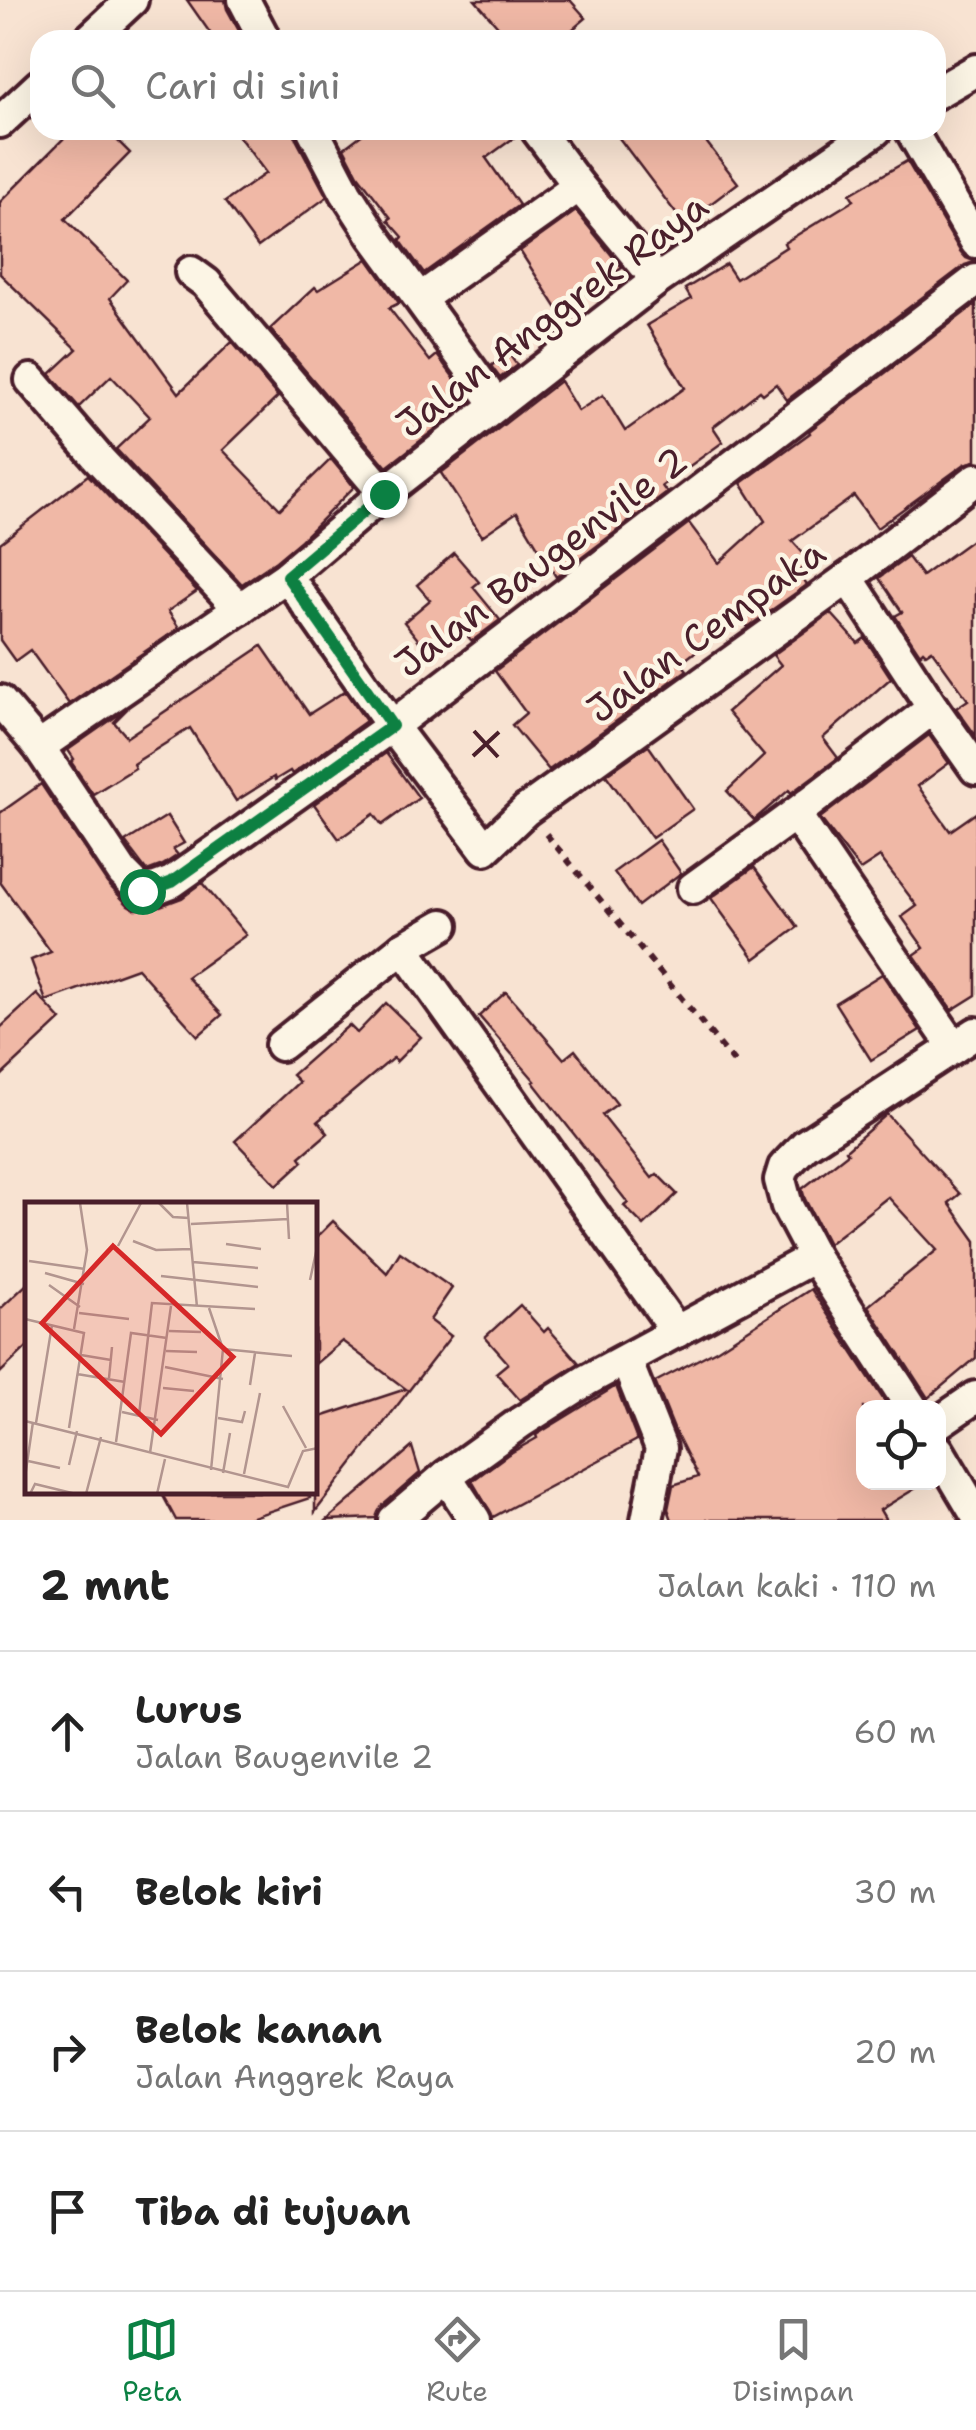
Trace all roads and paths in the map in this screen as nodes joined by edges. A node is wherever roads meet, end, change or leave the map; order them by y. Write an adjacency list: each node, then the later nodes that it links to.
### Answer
1 (132, 0): 3 (street)
2 (244, 0): 4 (street)
3 (100, 30)
4 (260, 30)
5 (976, 70): 6 (street)
6 (946, 87)
7 (30, 93): 8 (street)
8 (1, 118)
9 (317, 140): 18 (street)
10 (544, 140): 13 (street)
11 (861, 140): 16 (street, Jalan Anggrek Raya)
12 (918, 140): 14 (street)
13 (579, 186): 16 (street); 18 (street)
14 (976, 242)
15 (191, 272): 22 (street)
16 (656, 280): 20 (street, Jalan Anggrek Raya)
17 (976, 280): 28 (street, Jalan Baugenvile 2)
18 (421, 298): 20 (street)
19 (31, 380): 25 (street)
20 (496, 404): 22 (street, Jalan Anggrek Raya)
21 (976, 479): 24 (street, Jalan Cempaka)
22 (384, 494): 23 (street, Jalan Anggrek Raya)
23 (287, 576): 25 (street, Jalan Anggrek Raya); 28 (street)
24 (848, 578): 27 (street); 31 (street, Jalan Cempaka)
25 (240, 609): 29 (street, Jalan Anggrek Raya)
26 (0, 701): 29 (street)
27 (933, 708): 30 (street); 32 (street)
28 (392, 726): 29 (street, Jalan Baugenvile 2); 31 (street, Jalan Cempaka)
29 (38, 747)
30 (976, 769)
31 (526, 810): 38 (path)
32 (795, 814): 33 (street); 36 (street)
33 (692, 888)
34 (443, 925): 35 (street)
35 (403, 948): 37 (street); 40 (street)
36 (965, 1040): 39 (street)
37 (281, 1045)
38 (739, 1068)
39 (814, 1257): 40 (street); 43 (street)
40 (677, 1332): 41 (street)
41 (626, 1360): 46 (street); 50 (street)
42 (976, 1397): 44 (street)
43 (907, 1400)
44 (946, 1418)
45 (946, 1463): 47 (street)
46 (446, 1476): 48 (street); 49 (street)
47 (976, 1514)
48 (394, 1520)
49 (475, 1520)
50 (647, 1520)

